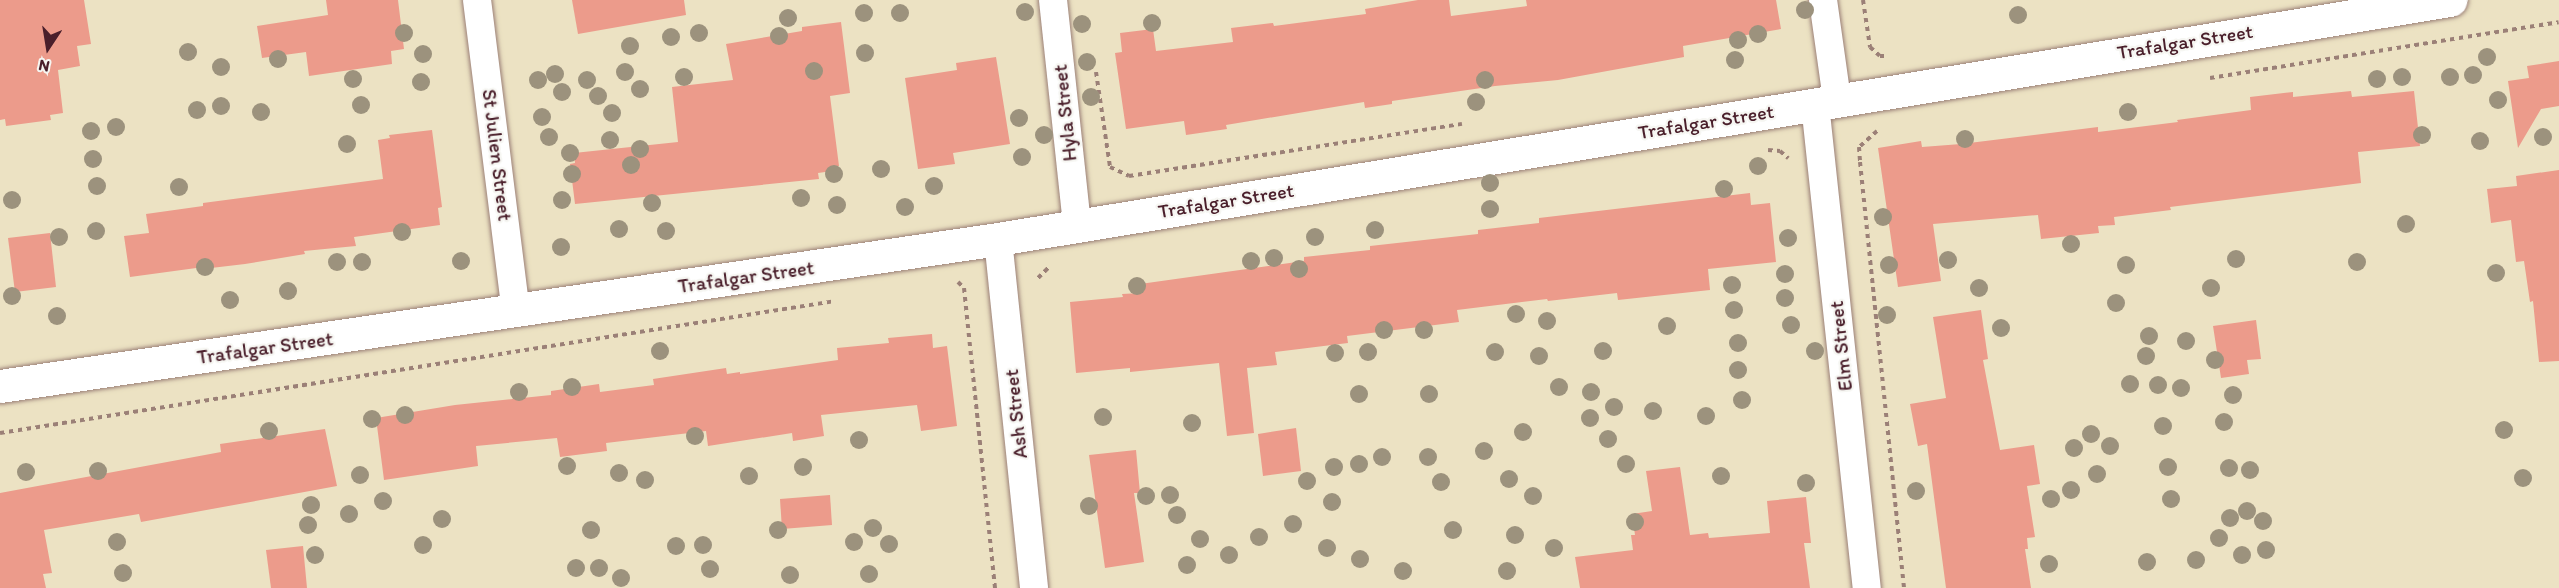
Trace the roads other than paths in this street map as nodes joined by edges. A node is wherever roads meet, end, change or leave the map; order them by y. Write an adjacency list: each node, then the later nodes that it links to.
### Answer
1 (477, 0): 9 (street, St Julien Street)
2 (1053, 0): 7 (street, Hyla Street)
3 (1823, 0): 6 (street, Elm Street)
4 (2450, 0): 5 (main road, Trafalgar Street)
5 (2398, 4): 6 (main road, Trafalgar Street)
6 (1826, 102): 7 (main road, Trafalgar Street); 12 (street, Elm Street)
7 (1077, 226): 8 (main road, Trafalgar Street)
8 (998, 239): 9 (main road, Trafalgar Street); 11 (street, Ash Street)
9 (516, 311): 10 (main road, Trafalgar Street)
10 (0, 386)
11 (1034, 588)
12 (1867, 588)

